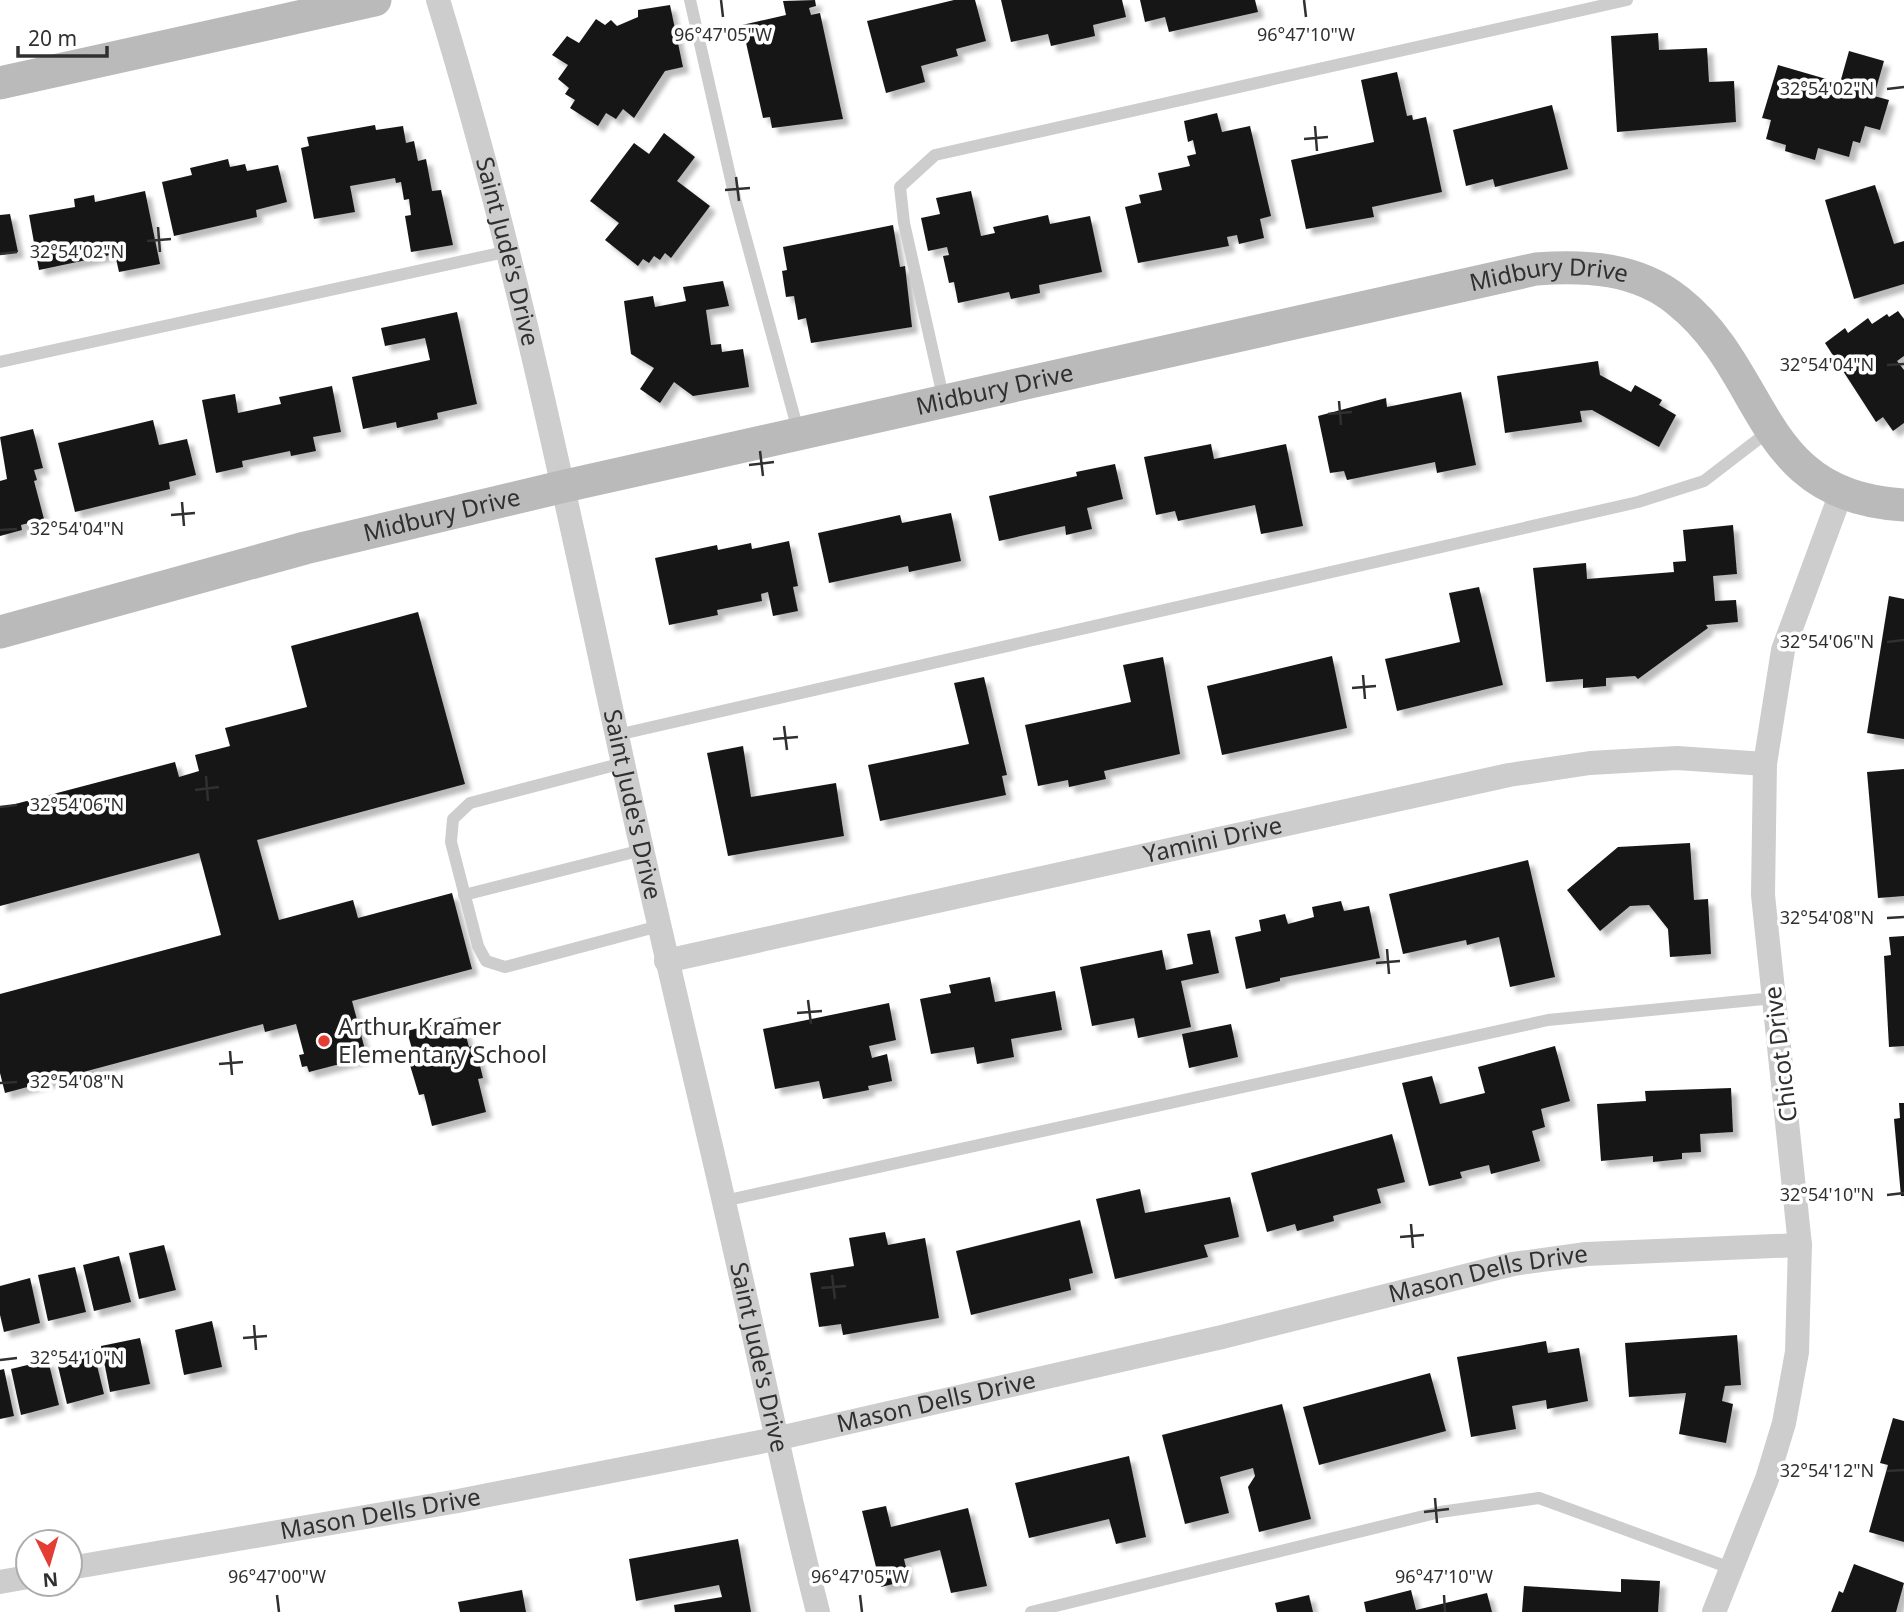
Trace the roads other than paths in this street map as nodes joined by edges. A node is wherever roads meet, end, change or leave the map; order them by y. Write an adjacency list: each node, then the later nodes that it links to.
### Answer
1 (375, 0): 5 (street)
2 (438, 0): 6 (street, Saint Jude's Drive)
3 (690, 0): 10 (lane)
4 (1627, 0): 8 (lane)
5 (0, 83)
6 (510, 250): 7 (lane); 11 (street, Saint Jude's Drive)
7 (0, 362)
8 (944, 401): 9 (street, Midbury Drive); 10 (street, Midbury Drive)
9 (1769, 430): 12 (street, Midbury Drive); 15 (lane)
10 (799, 434): 11 (street, Midbury Drive)
11 (565, 486): 14 (street, Midbury Drive); 15 (street, Saint Jude's Drive)
12 (1841, 493): 13 (street, Midbury Drive); 17 (street, Chicot Drive)
13 (1904, 505)
14 (0, 632)
15 (617, 735): 16 (street, Saint Jude's Drive)
16 (623, 763): 18 (street, Saint Jude's Drive); 19 (lane)
17 (1765, 764): 21 (street, Yamini Drive); 22 (street, Chicot Drive)
18 (642, 850): 19 (lane); 20 (street, Saint Jude's Drive)
19 (464, 895): 20 (lane)
20 (659, 926): 21 (street, Saint Jude's Drive)
21 (666, 961): 23 (street, Saint Jude's Drive)
22 (1774, 999): 23 (lane); 24 (street, Chicot Drive)
23 (724, 1201): 25 (street, Saint Jude's Drive)
24 (1800, 1245): 25 (street, Mason Dells Drive); 27 (street, Chicot Drive)
25 (775, 1439): 26 (street, Mason Dells Drive); 28 (street, Saint Jude's Drive)
26 (84, 1566)
27 (1733, 1569): 29 (lane); 30 (street, Chicot Drive)
28 (818, 1612)
29 (1031, 1612)
30 (1714, 1612)

